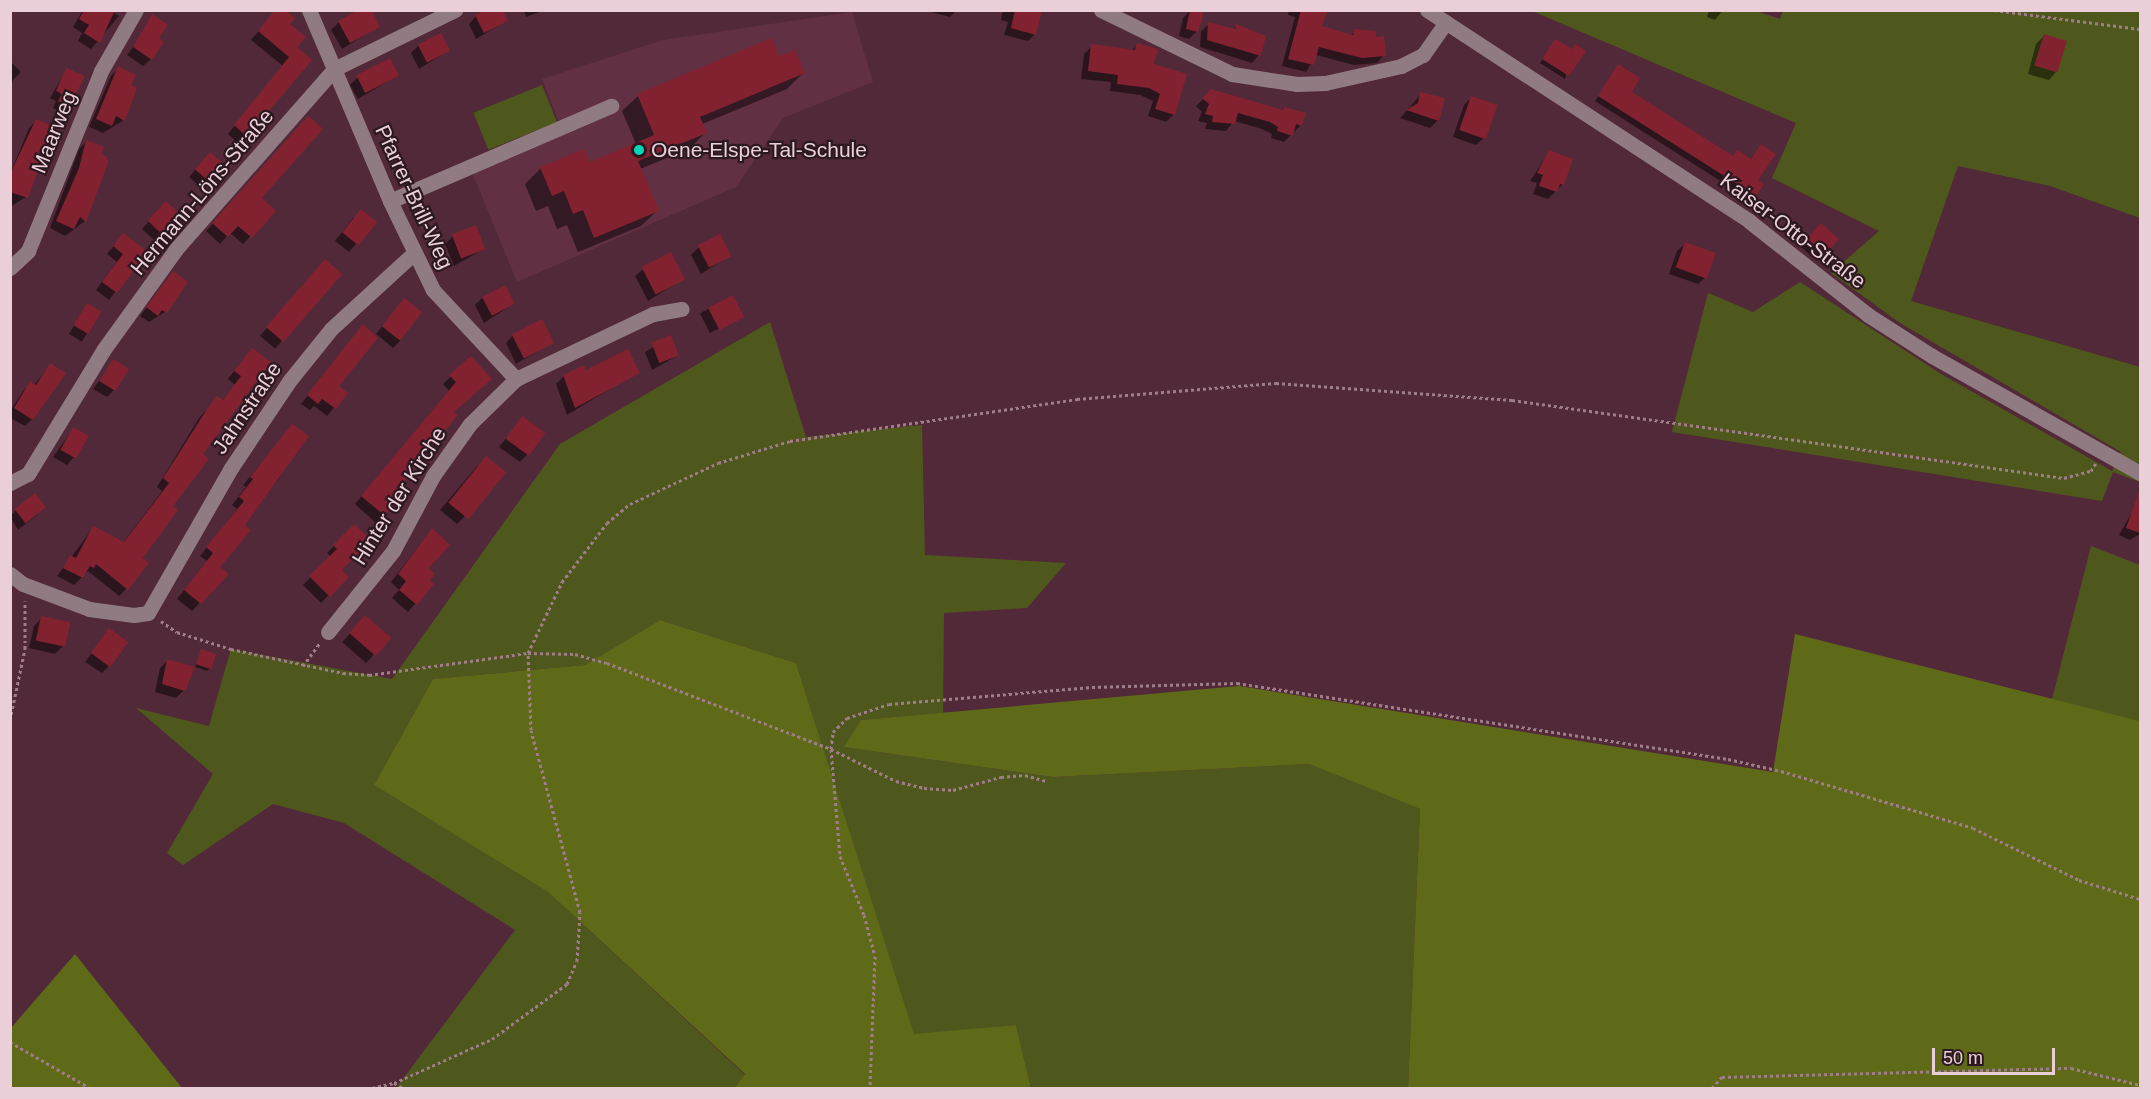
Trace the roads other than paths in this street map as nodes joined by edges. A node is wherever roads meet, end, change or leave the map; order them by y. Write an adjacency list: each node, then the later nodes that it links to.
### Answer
1 (136, 10): 11 (street, Maarweg)
2 (309, 10): 7 (street, Pfarrer-Brill-Weg)
3 (455, 10): 7 (street, Hermann-Löns-Straße)
4 (1101, 10): 6 (street)
5 (1427, 10): 6 (street, Kaiser-Otto-Straße)
6 (1446, 22): 14 (street, Kaiser-Otto-Straße)
7 (334, 69): 9 (street, Pfarrer-Brill-Weg); 15 (street, Hermann-Löns-Straße)
8 (610, 106): 9 (street)
9 (390, 201): 10 (street, Pfarrer-Brill-Weg)
10 (414, 253): 13 (street, Pfarrer-Brill-Weg); 16 (street, Jahnstraße)
11 (10, 268)
12 (682, 309): 13 (street, Hinter der Kirche)
13 (516, 379): 17 (street, Hinter der Kirche)
14 (2140, 473)
15 (10, 483)
16 (17, 579)
17 (328, 632)

